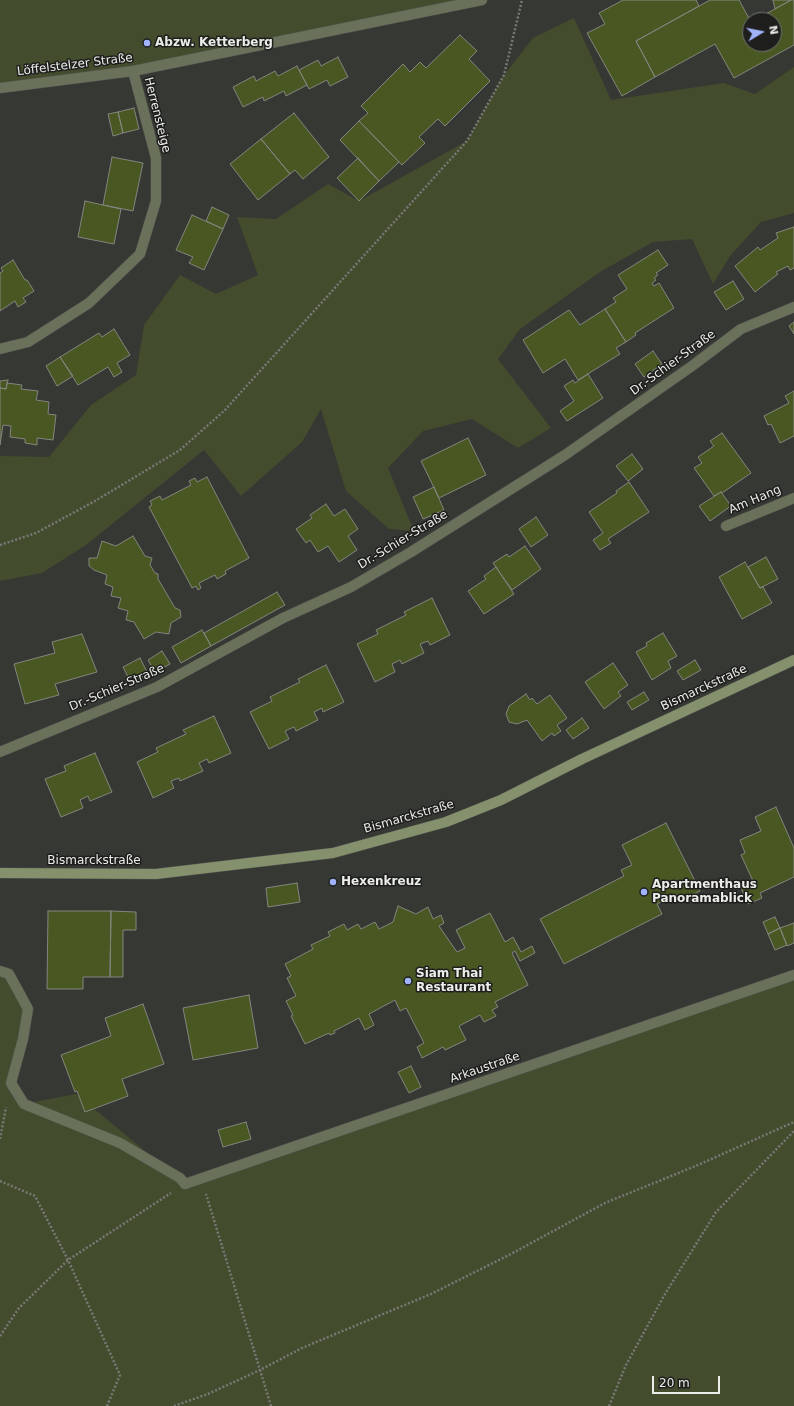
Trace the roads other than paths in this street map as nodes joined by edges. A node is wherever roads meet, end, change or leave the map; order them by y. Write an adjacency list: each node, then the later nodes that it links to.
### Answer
1 (480, 0): 2 (street, Löffelstelzer Straße)
2 (133, 71): 3 (street, Löffelstelzer Straße); 5 (street, Herrensteige)
3 (0, 88)
4 (794, 307): 9 (street, Dr.-Schier-Straße)
5 (0, 349)
6 (794, 498): 7 (street, Am Hang)
7 (726, 526)
8 (794, 660): 10 (street, Bismarckstraße)
9 (0, 752)
10 (0, 873)
11 (0, 970): 12 (street, Arkaustraße)
12 (794, 975)

